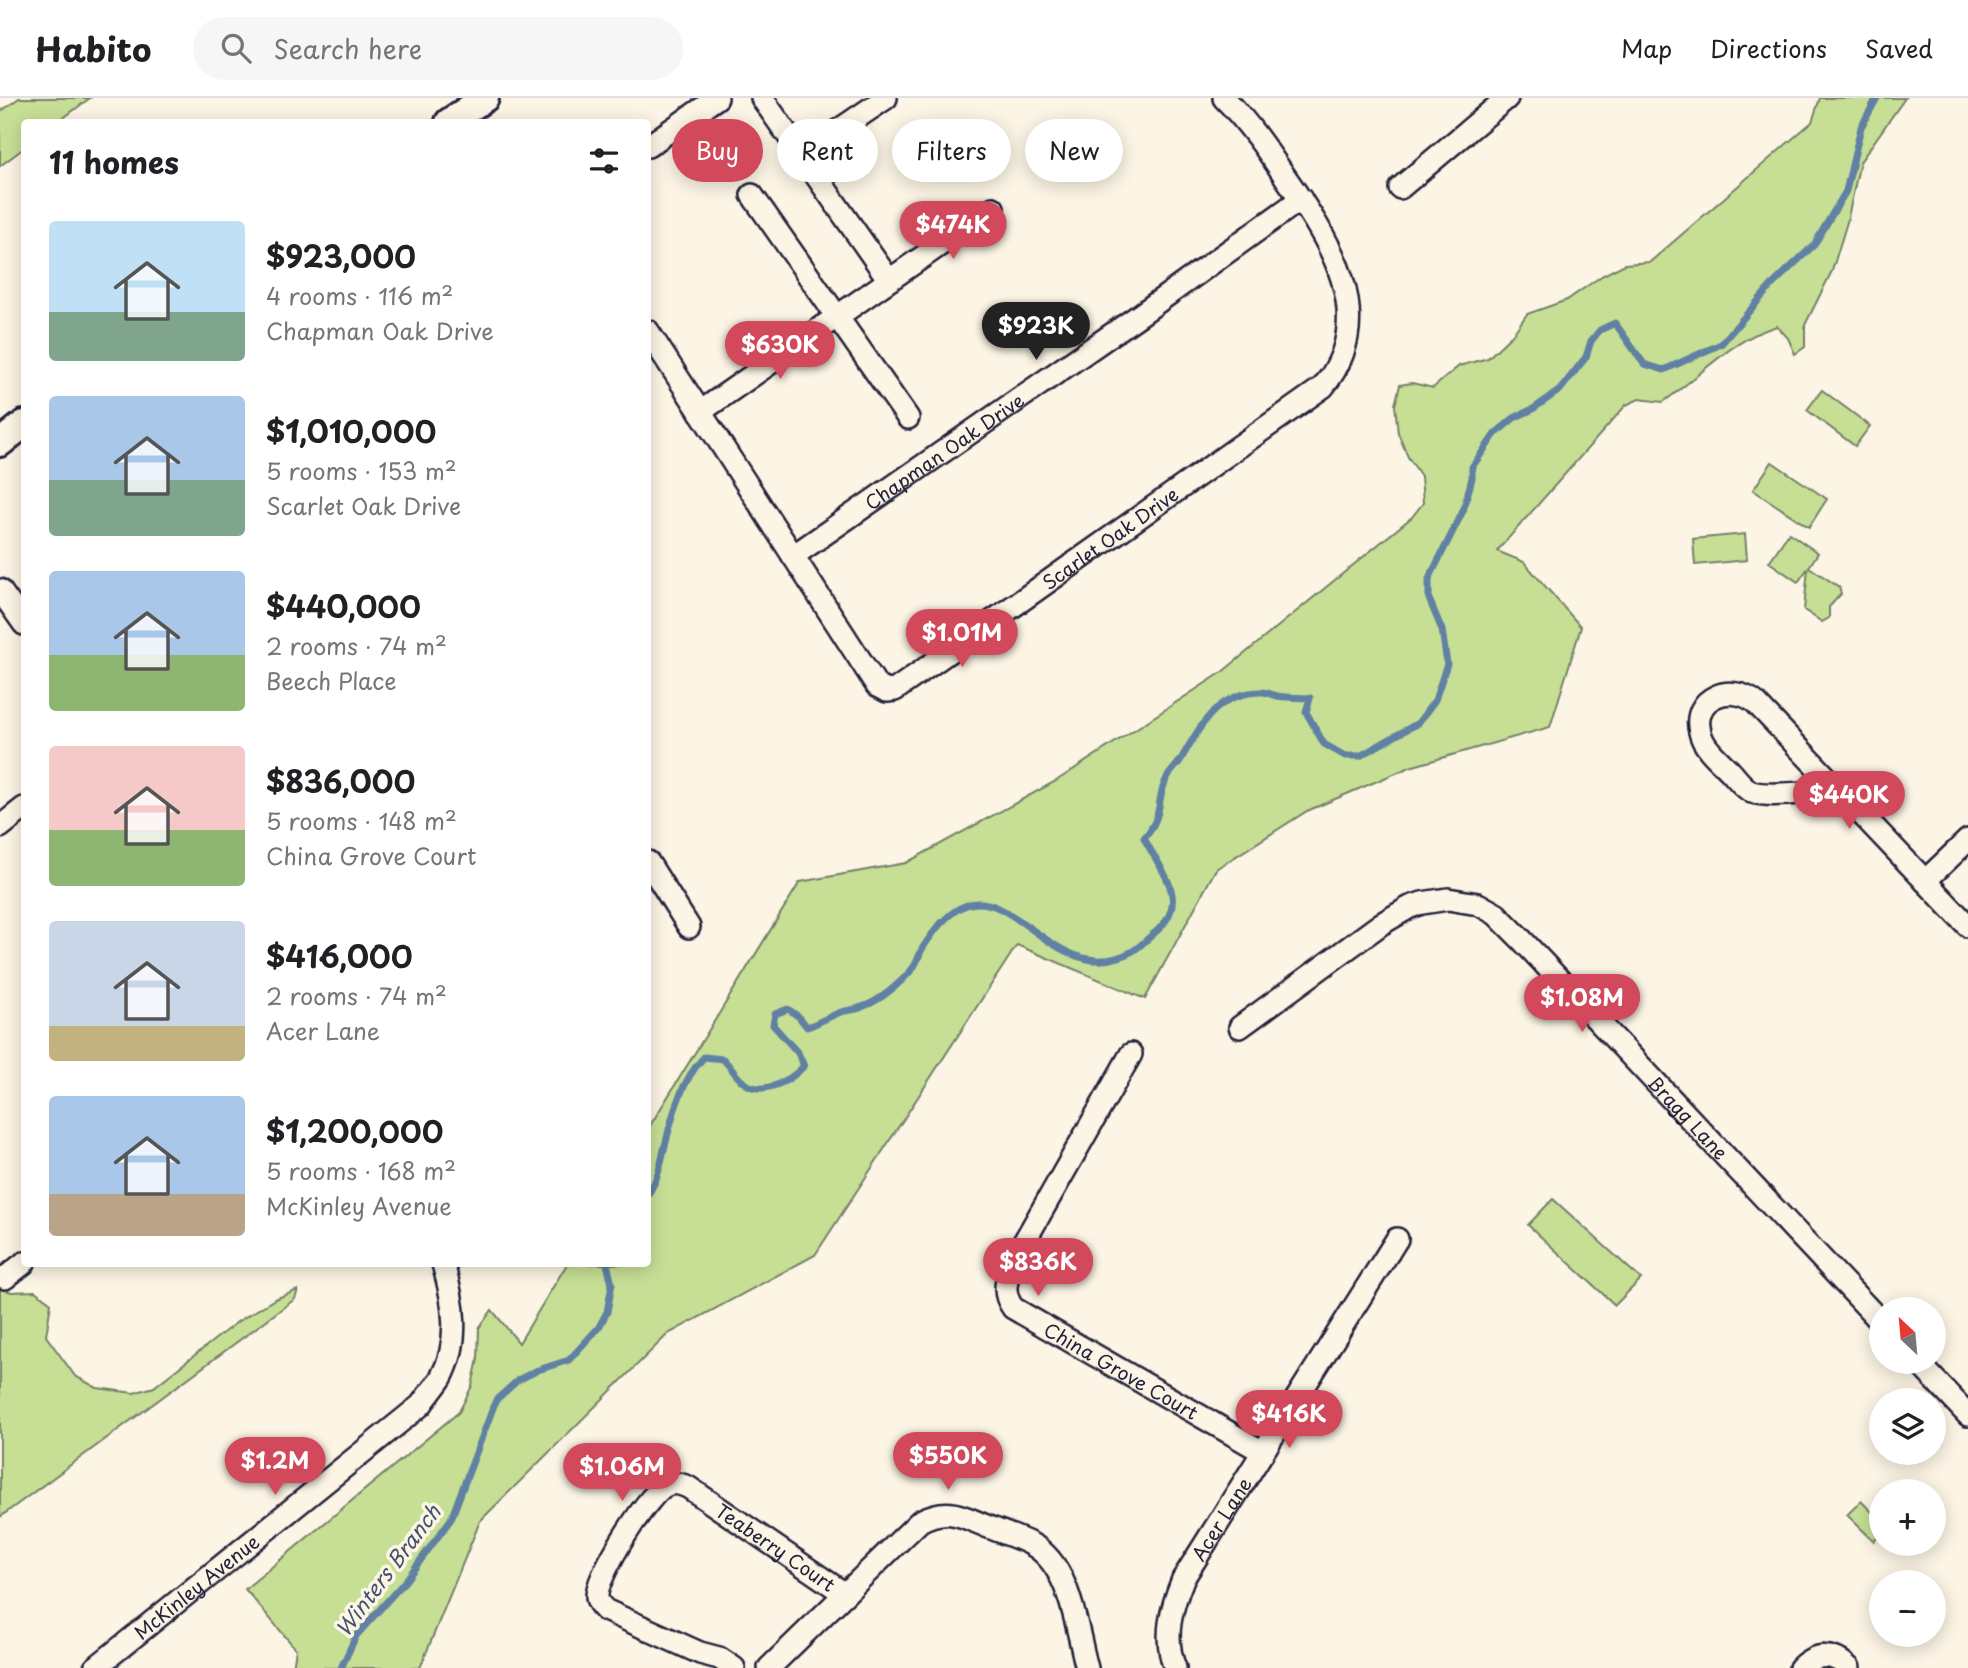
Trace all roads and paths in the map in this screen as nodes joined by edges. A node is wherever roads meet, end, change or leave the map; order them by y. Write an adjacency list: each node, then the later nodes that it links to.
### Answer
1 (485, 98): 7 (street)
2 (717, 98): 10 (street)
3 (762, 98): 8 (street)
4 (886, 98): 9 (street)
5 (1224, 98): 14 (street)
6 (1507, 98): 12 (street)
7 (454, 119)
8 (777, 119)
9 (855, 119)
10 (651, 144)
11 (821, 182): 16 (street)
12 (1400, 188)
13 (752, 195): 17 (street)
14 (1301, 199): 23 (street, Chapman Oak Drive); 23 (street, Scarlet Oak Drive)
15 (993, 208): 16 (street)
16 (890, 280): 17 (street)
17 (837, 316): 19 (street); 20 (street)
18 (651, 336): 19 (street, Scarlet Oak Drive)
19 (700, 412): 23 (street, Scarlet Oak Drive)
20 (908, 418)
21 (21, 426): 22 (street)
22 (0, 443)
23 (793, 556)
24 (0, 590): 25 (street)
25 (21, 620)
26 (1838, 790): 26 (street); 31 (street)
27 (21, 810): 28 (street)
28 (0, 827)
29 (1968, 840): 31 (street)
30 (651, 867): 33 (street)
31 (1925, 881): 32 (street)
32 (1968, 926)
33 (689, 927)
34 (1240, 1027): 40 (street, Bragg Lane)
35 (1131, 1054): 43 (street, China Grove Court)
36 (1397, 1239): 43 (street, Acer Lane)
37 (21, 1266): 39 (street)
38 (444, 1267): 45 (street, McKinley Avenue)
39 (5, 1278)
40 (1869, 1309)
41 (1929, 1374): 42 (street)
42 (1968, 1415)
43 (1263, 1452): 49 (street, Acer Lane)
44 (845, 1594): 46 (street, Teaberry Court); 47 (street); 48 (street)
45 (95, 1668)
46 (734, 1668)
47 (769, 1668)
48 (1087, 1668)
49 (1175, 1668)
50 (1800, 1668): 51 (street)
51 (1850, 1668)

